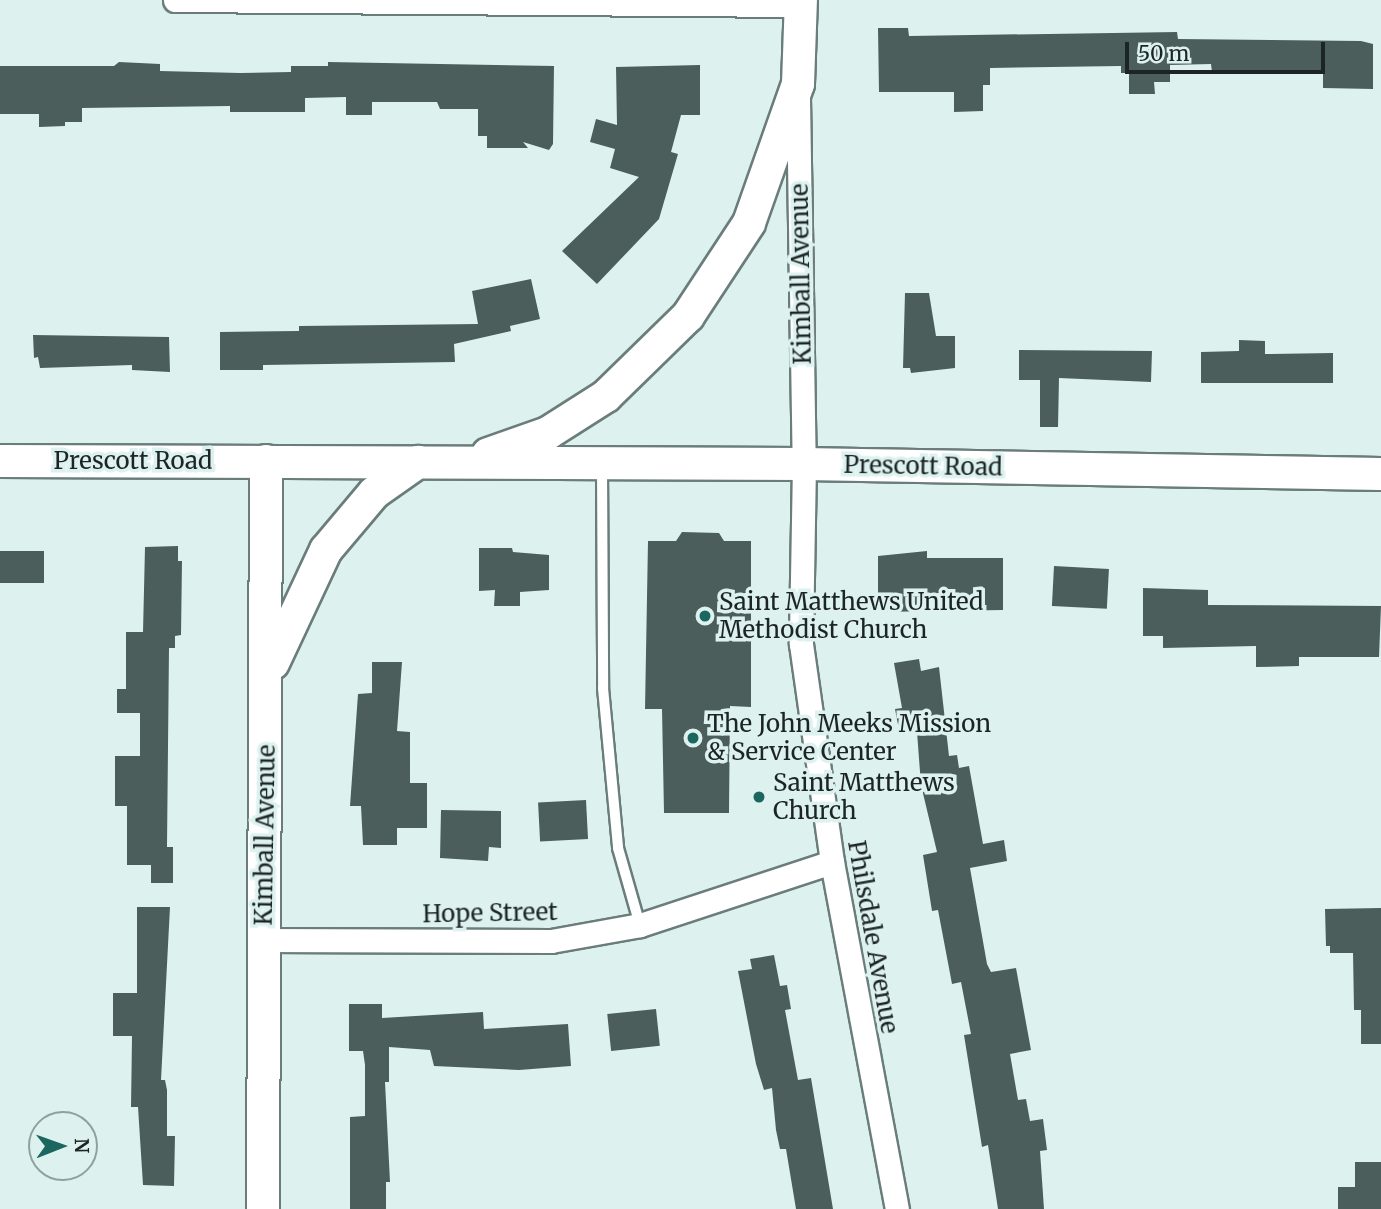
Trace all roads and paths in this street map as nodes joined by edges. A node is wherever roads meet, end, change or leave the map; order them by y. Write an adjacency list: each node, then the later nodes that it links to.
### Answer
1 (175, 0): 2 (street)
2 (801, 3): 3 (main road, Kimball Avenue)
3 (798, 84): 7 (main road, Kimball Avenue); 9 (street, Kimball Avenue)
4 (0, 461): 5 (main road, Prescott Road)
5 (266, 461): 6 (main road, Prescott Road); 11 (main road, Kimball Avenue)
6 (418, 461): 7 (main road, Prescott Road); 11 (main road)
7 (465, 462): 8 (main road, Prescott Road)
8 (602, 463): 9 (main road, Prescott Road); 13 (lane)
9 (804, 464): 10 (main road, Prescott Road); 12 (street, Philsdale Avenue)
10 (1381, 474)
11 (268, 674): 14 (main road, Kimball Avenue)
12 (832, 862): 13 (street, Hope Street); 16 (street, Philsdale Avenue)
13 (640, 925): 14 (street, Hope Street)
14 (263, 940): 15 (main road, Kimball Avenue)
15 (263, 1209)
16 (897, 1209)

